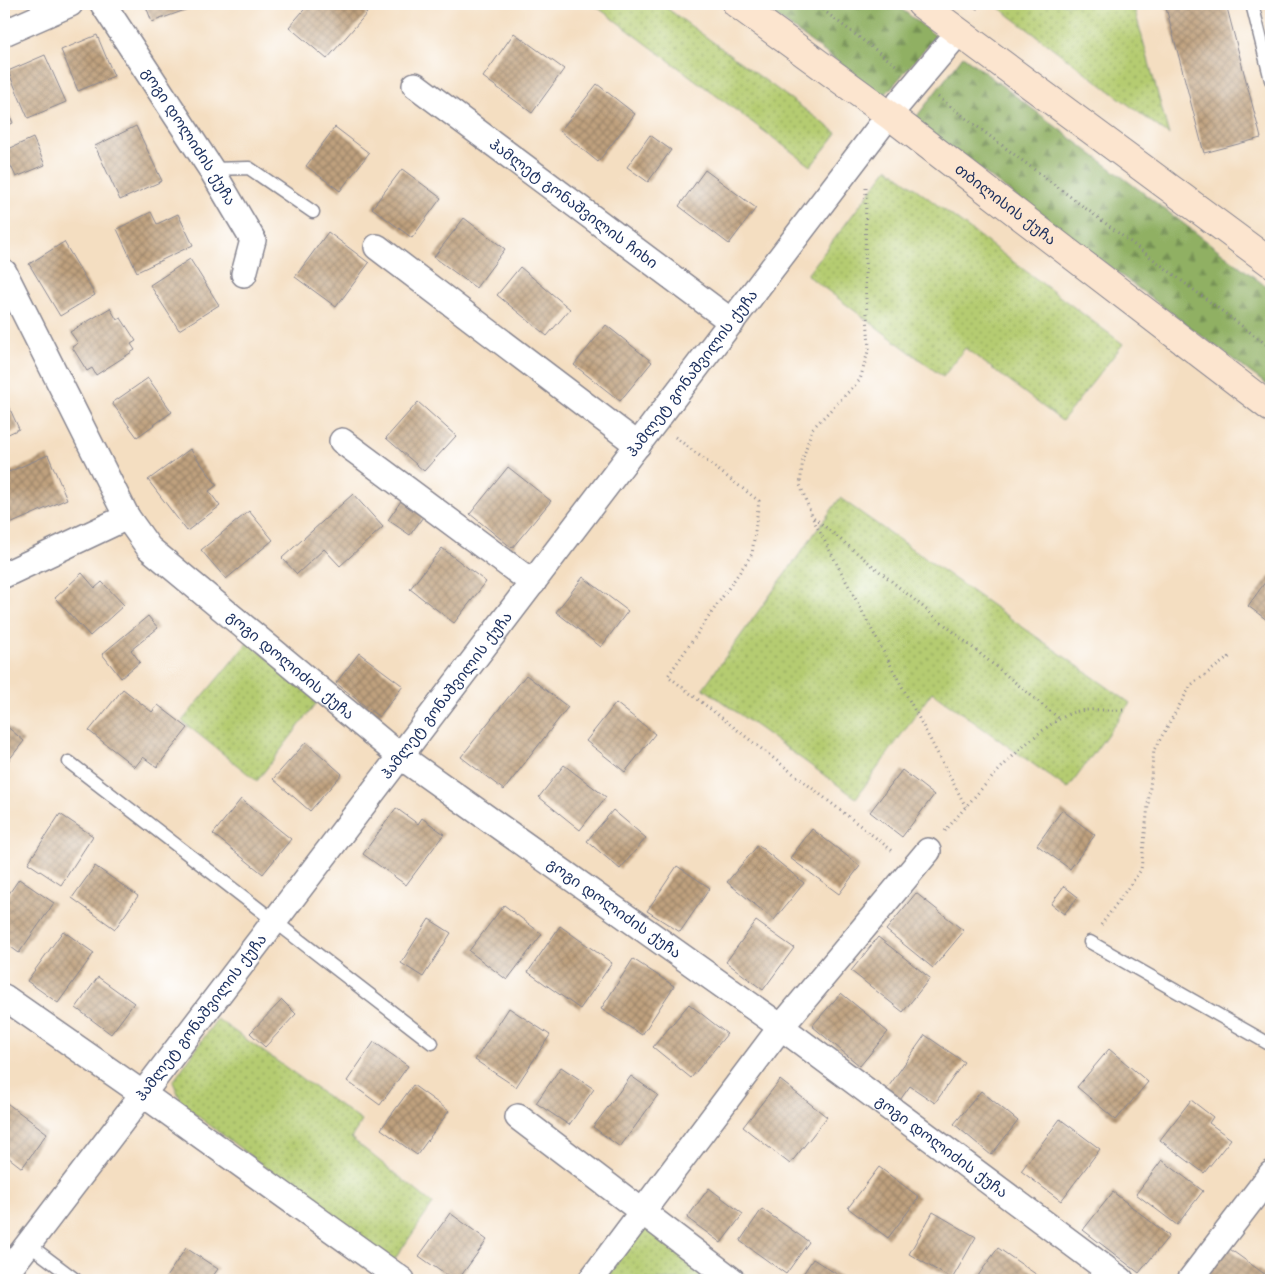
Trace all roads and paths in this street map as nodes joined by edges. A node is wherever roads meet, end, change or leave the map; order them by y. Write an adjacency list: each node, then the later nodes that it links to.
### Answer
1 (70, 4): 10 (street)
2 (103, 4): 16 (street, გოგი დოლიძის ქუჩა)
3 (737, 4): 14 (main road, თბილისის ქუჩა)
4 (815, 4): 12 (path)
5 (921, 4): 9 (main road)
6 (979, 4): 8 (path)
7 (1252, 4): 11 (lane)
8 (976, 9)
9 (958, 32): 12 (street, ჰამლეტ გონაშვილის ქუჩა); 19 (main road)
10 (4, 33)
11 (1271, 80)
12 (918, 82): 14 (street, ჰამლეტ გონაშვილის ქუჩა); 23 (path)
13 (415, 85): 22 (street, ჰამლეტ გონაშვილის ჩიხი)
14 (889, 115): 15 (street, ჰამლეტ გონაშვილის ქუჩა); 24 (main road, თბილისის ქუჩა)
15 (866, 145): 22 (street, ჰამლეტ გონაშვილის ქუჩა); 28 (path)
16 (211, 169): 17 (lane); 21 (street, გოგი დოლიძის ქუჩა)
17 (313, 212)
18 (377, 247): 27 (street)
19 (1271, 263)
20 (4, 272): 29 (street, გოგი დოლიძის ქუჩა)
21 (244, 274)
22 (732, 322): 25 (street, ჰამლეტ გონაშვილის ქუჩა)
23 (1271, 348)
24 (1271, 408)
25 (656, 422): 27 (street, ჰამლეტ გონაშვილის ქუჩა); 38 (path)
26 (342, 440): 31 (street)
27 (638, 445): 31 (street, ჰამლეტ გონაშვილის ქუჩა)
28 (812, 516): 34 (path); 37 (path)
29 (127, 517): 30 (street); 35 (street, გოგი დოლიძის ქუჩა)
30 (4, 575)
31 (533, 583): 35 (street, ჰამლეტ გონაშვილის ქუჩა)
32 (1232, 655): 40 (path)
33 (1124, 710): 34 (path)
34 (1061, 720): 37 (path)
35 (400, 756): 39 (street, ჰამლეტ გონაშვილის ქუჩა); 42 (street, გოგი დოლიძის ქუჩა)
36 (69, 762): 39 (lane)
37 (966, 807): 38 (path)
38 (921, 860): 42 (street)
39 (274, 921): 43 (lane); 45 (street, ჰამლეტ გონაშვილის ქუჩა)
40 (1090, 942): 44 (lane)
41 (4, 997): 45 (street)
42 (781, 1027): 48 (street); 55 (street, გოგი დოლიძის ქუჩა)
43 (432, 1043)
44 (1271, 1045)
45 (143, 1094): 49 (street, ჰამლეტ გონაშვილის ქუჩა); 52 (street)
46 (518, 1117): 48 (street)
47 (1271, 1174): 56 (street)
48 (642, 1212): 53 (street); 54 (street)
49 (28, 1244): 50 (street, ჰამლეტ გონაშვილის ქუჩა); 51 (lane)
50 (4, 1276)
51 (76, 1280)
52 (402, 1280)
53 (591, 1280)
54 (732, 1280)
55 (1121, 1280)
56 (1190, 1280)

